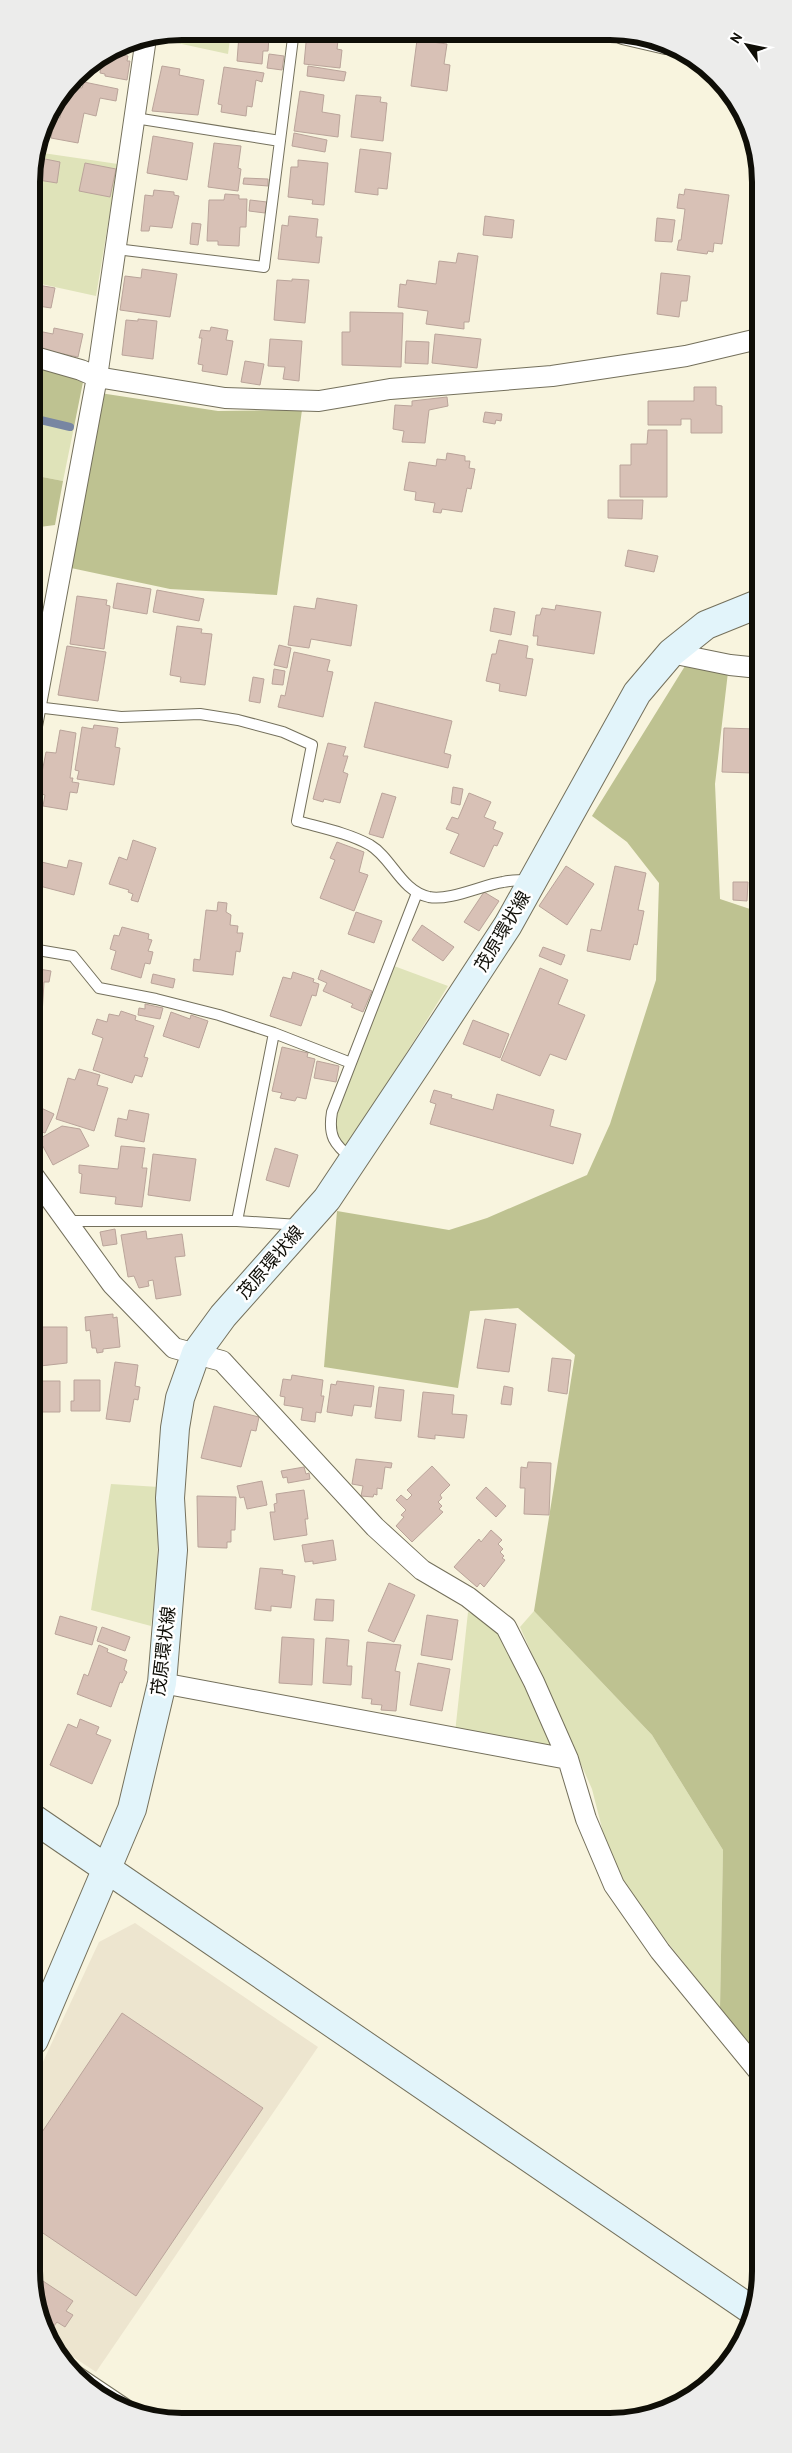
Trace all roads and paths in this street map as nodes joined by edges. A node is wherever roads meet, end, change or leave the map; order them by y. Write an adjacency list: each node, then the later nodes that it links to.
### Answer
1 (293, 40): 4 (lane)
2 (145, 45): 3 (street)
3 (135, 118): 4 (lane); 5 (street)
4 (280, 141): 5 (lane)
5 (116, 249): 8 (street)
6 (752, 340): 8 (street)
7 (40, 358): 8 (street)
8 (97, 377): 12 (street)
9 (752, 606): 10 (main road, 茂原環状線)
10 (671, 653): 11 (street); 14 (main road, 茂原環状線)
11 (752, 667)
12 (40, 685)
13 (40, 717): 15 (lane)
14 (533, 879): 15 (lane); 19 (main road, 茂原環状線)
15 (417, 893): 18 (lane)
16 (40, 950): 17 (lane)
17 (274, 1033): 18 (lane); 22 (lane)
18 (351, 1063): 19 (lane)
19 (352, 1160): 23 (main road, 茂原環状線)
20 (40, 1185): 21 (street)
21 (66, 1221): 22 (lane); 24 (street)
22 (237, 1221): 23 (lane)
23 (302, 1226): 24 (main road, 茂原環状線)
24 (196, 1353): 25 (main road, 茂原環状線); 26 (street)
25 (162, 1683): 26 (street); 28 (main road, 茂原環状線)
26 (568, 1759): 30 (street)
27 (40, 1823): 28 (main road)
28 (107, 1868): 29 (main road, 茂原環状線); 31 (main road)
29 (40, 2026)
30 (752, 2063)
31 (747, 2307)

